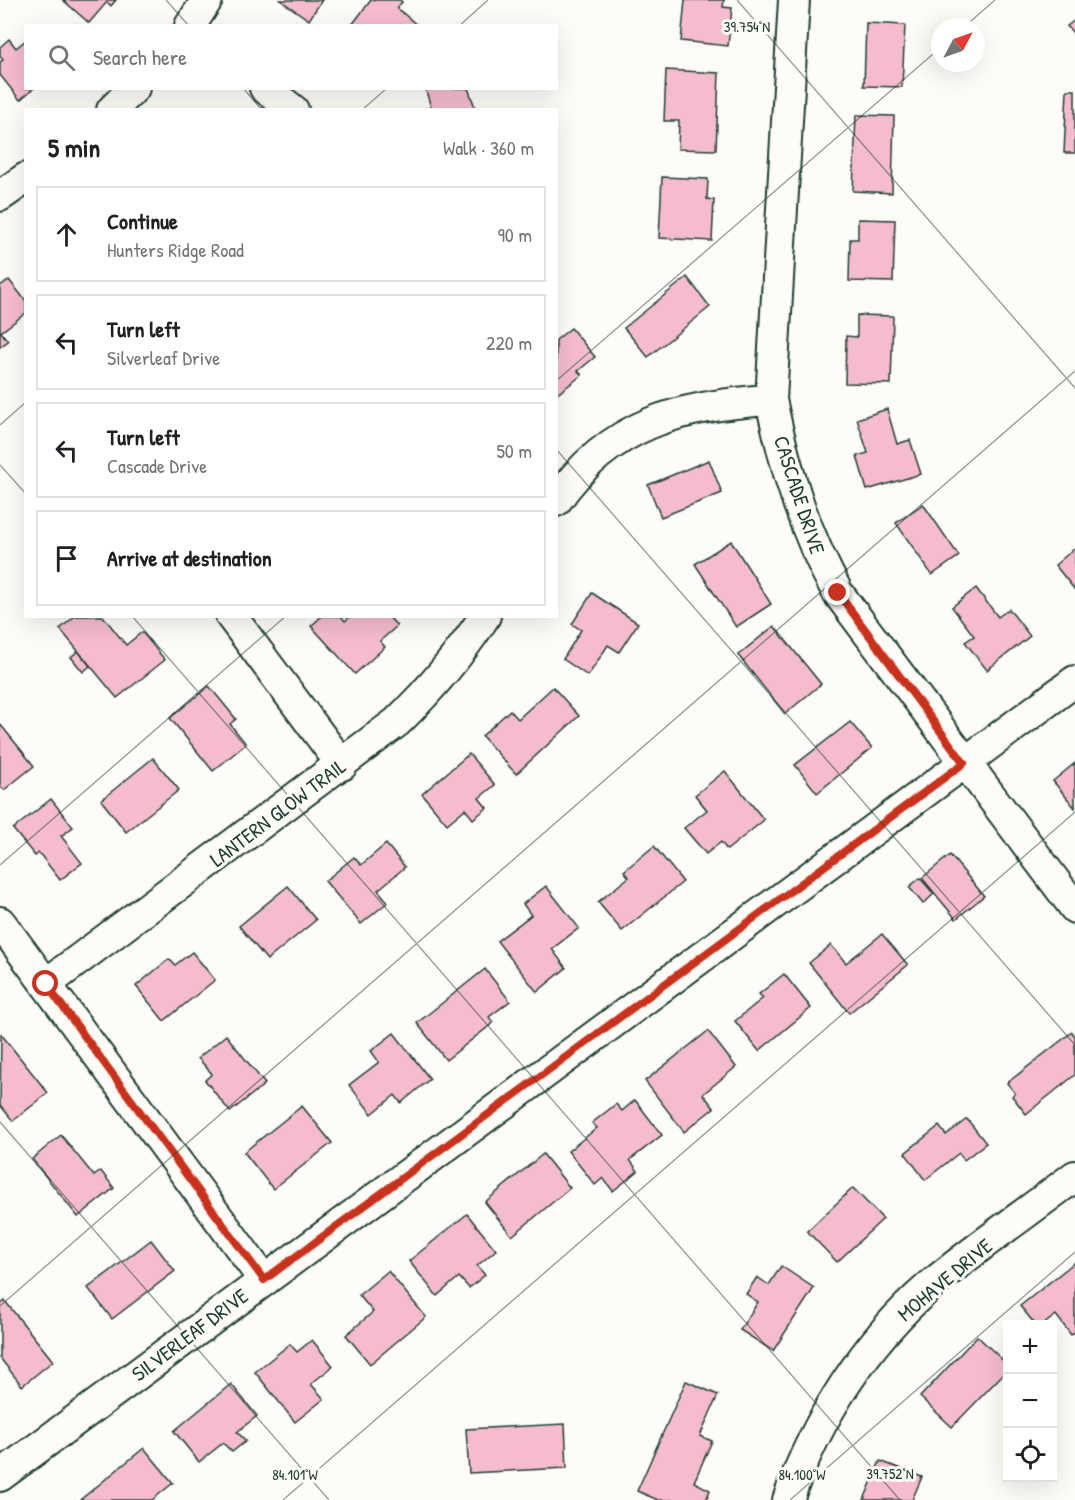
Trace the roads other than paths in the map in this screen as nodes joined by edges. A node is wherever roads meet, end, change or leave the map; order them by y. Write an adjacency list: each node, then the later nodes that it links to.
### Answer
1 (207, 0): 3 (street)
2 (794, 0): 10 (street, CASCADE DRIVE)
3 (191, 24)
4 (132, 90): 6 (street)
5 (268, 90): 7 (street)
6 (114, 108)
7 (290, 108)
8 (24, 179): 9 (street)
9 (0, 196)
10 (771, 400): 11 (street); 15 (street, CASCADE DRIVE)
11 (558, 499)
12 (232, 618): 16 (street)
13 (484, 618): 16 (street, LANTERN GLOW TRAIL)
14 (1075, 681): 15 (street, SILVERLEAF DRIVE)
15 (964, 763): 17 (street, CASCADE DRIVE); 21 (street, SILVERLEAF DRIVE)
16 (342, 765): 19 (street, LANTERN GLOW TRAIL)
17 (1075, 908)
18 (0, 922): 19 (street)
19 (46, 984): 21 (street)
20 (1075, 1176): 23 (street, MOHAVE DRIVE)
21 (264, 1280): 22 (street, SILVERLEAF DRIVE)
22 (0, 1476)
23 (788, 1500)

